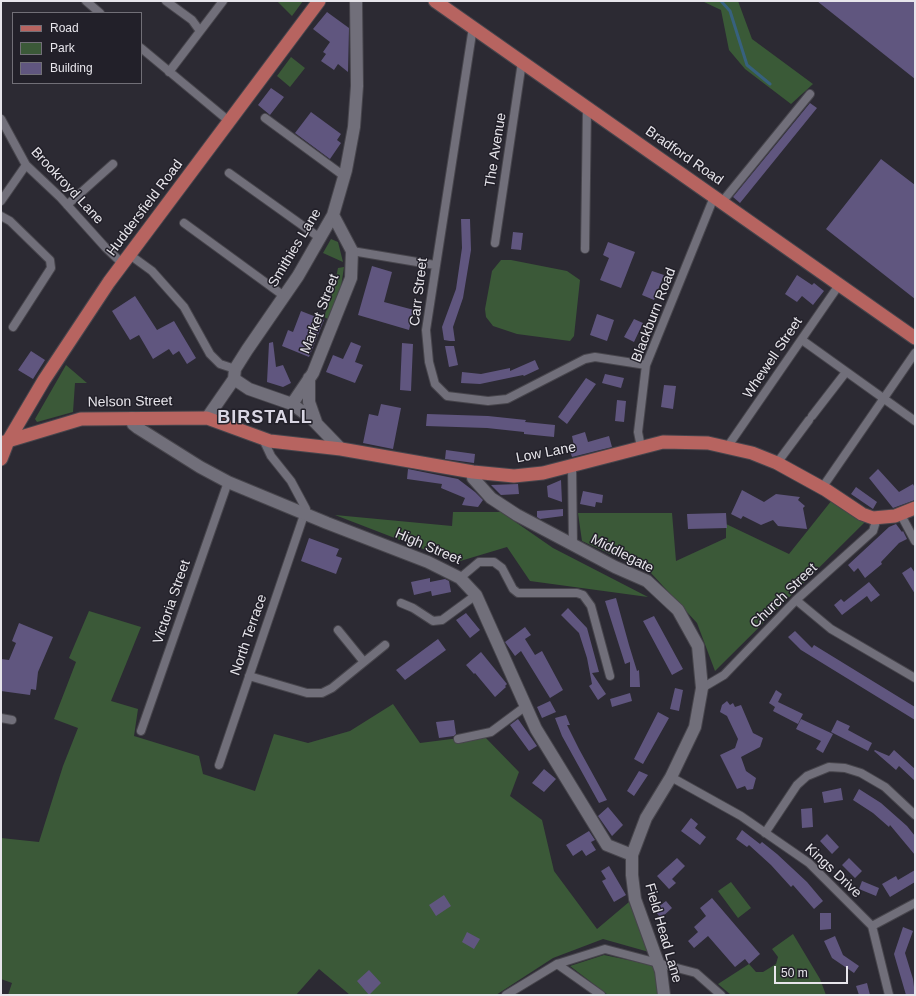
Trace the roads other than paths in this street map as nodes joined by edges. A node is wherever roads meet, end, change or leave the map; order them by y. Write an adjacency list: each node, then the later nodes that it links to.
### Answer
1 (86, 1): 7 (street)
2 (166, 1): 9 (street)
3 (223, 1): 9 (street)
4 (318, 1): 17 (main road, Huddersfield Road)
5 (356, 1): 21 (street, Smithies Lane)
6 (435, 1): 8 (main road, Bradford Road)
7 (99, 12)
8 (473, 27): 11 (main road, Bradford Road); 33 (street, Carr Street)
9 (200, 31): 12 (street)
10 (142, 49): 12 (street)
11 (522, 62): 14 (main road, Bradford Road); 29 (street, The Avenue)
12 (169, 72): 17 (street)
13 (810, 94): 22 (street, Blackburn Road)
14 (587, 108): 22 (main road, Bradford Road); 30 (street)
15 (265, 118): 21 (street)
16 (1, 119): 19 (street, Brookroyd Lane)
17 (230, 122): 32 (main road, Huddersfield Road)
18 (113, 164): 24 (street)
19 (26, 165): 23 (street); 24 (street, Brookroyd Lane)
20 (229, 173): 28 (street)
21 (344, 176): 25 (street, Smithies Lane)
22 (718, 199): 34 (main road, Bradford Road); 40 (street, Blackburn Road)
23 (1, 201)
24 (67, 205): 32 (street, Brookroyd Lane)
25 (333, 215): 28 (street, Smithies Lane); 31 (street, Market Street)
26 (1, 216): 36 (street)
27 (184, 223): 35 (street)
28 (320, 238): 35 (street, Smithies Lane)
29 (495, 243)
30 (585, 249)
31 (352, 251): 33 (street); 43 (street, Market Street)
32 (127, 259): 42 (street, Brookroyd Lane); 51 (main road, Huddersfield Road)
33 (435, 265): 40 (street, Carr Street)
34 (839, 285): 37 (main road, Bradford Road); 38 (street, Whewell Street)
35 (284, 296): 42 (street, Smithies Lane)
36 (13, 327)
37 (915, 338)
38 (802, 340): 41 (street); 52 (street, Whewell Street)
39 (915, 352): 44 (street)
40 (646, 365): 53 (street, Blackburn Road)
41 (846, 372): 44 (street); 56 (street)
42 (234, 374): 45 (street); 47 (street, Smithies Lane)
43 (310, 378): 45 (street, Market Street); 49 (street, Market Street)
44 (884, 399): 48 (street); 60 (street)
45 (292, 404): 49 (street)
46 (132, 418): 47 (main road, Nelson Street); 51 (main road, Nelson Street); 59 (street, High Street)
47 (207, 418): 50 (main road, Low Lane)
48 (915, 421)
49 (317, 424): 54 (street)
50 (264, 439): 54 (main road, Low Lane); 62 (street)
51 (5, 442): 55 (main road, Huddersfield Road)
52 (728, 446): 53 (main road, Low Lane); 56 (main road, Low Lane)
53 (641, 447): 57 (main road, Low Lane)
54 (341, 449): 58 (main road, Low Lane)
55 (1, 459)
56 (777, 463): 60 (main road, Low Lane)
57 (572, 466): 58 (main road, Low Lane); 66 (street)
58 (473, 472): 66 (street, Middlegate)
59 (228, 482): 62 (street, High Street); 81 (street, Victoria Street)
60 (822, 488): 64 (main road, Low Lane)
61 (915, 508): 63 (main road)
62 (305, 513): 67 (street, High Street); 74 (street, North Terrace)
63 (902, 515): 64 (main road); 65 (street)
64 (877, 518): 69 (street, Church Street)
65 (915, 541)
66 (573, 546): 77 (street, Middlegate)
67 (460, 578): 68 (street, High Street); 75 (street)
68 (476, 595): 70 (street); 78 (street, High Street)
69 (796, 600): 76 (street); 77 (street, Church Street)
70 (401, 604)
71 (338, 630): 73 (street)
72 (385, 645): 73 (street)
73 (364, 662): 74 (street)
74 (249, 676): 83 (street, North Terrace)
75 (610, 676)
76 (915, 678)
77 (702, 688): 84 (street, Middlegate)
78 (526, 706): 82 (street); 87 (street, High Street)
79 (1, 718): 80 (street)
80 (12, 720)
81 (141, 731)
82 (458, 739)
83 (219, 765)
84 (671, 777): 86 (street, Kings Drive); 87 (street, Middlegate)
85 (915, 815): 86 (street)
86 (766, 833): 89 (street, Kings Drive)
87 (632, 855): 90 (street, Field Head Lane)
88 (915, 903): 89 (street)
89 (872, 926): 96 (street)
90 (658, 962): 91 (street); 94 (street, Field Head Lane); 95 (street)
91 (557, 964): 92 (street); 93 (street)
92 (506, 995)
93 (601, 995)
94 (664, 995)
95 (721, 995)
96 (889, 995)

